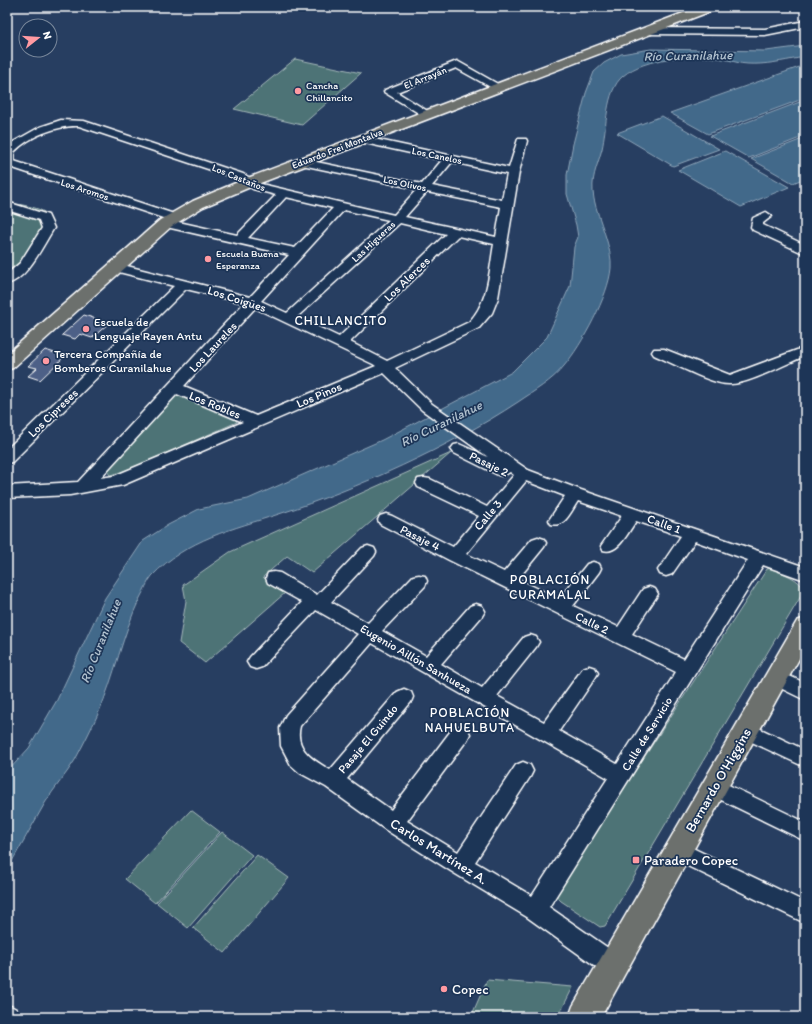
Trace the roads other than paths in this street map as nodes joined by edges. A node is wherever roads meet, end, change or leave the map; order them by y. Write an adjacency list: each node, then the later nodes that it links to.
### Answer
1 (710, 7): 3 (main road, Eduardo Frei Montalva)
2 (805, 24): 3 (street)
3 (648, 31): 4 (main road, Eduardo Frei Montalva)
4 (498, 87): 5 (main road, Eduardo Frei Montalva); 5 (street, El Arrayán)
5 (426, 114): 6 (main road, Eduardo Frei Montalva)
6 (360, 139): 9 (street, Los Canelos); 10 (main road, Eduardo Frei Montalva)
7 (522, 141): 11 (street, Los Pinos)
8 (8, 150): 12 (street, Los Castaños); 20 (street, Los Aromos)
9 (450, 158): 11 (street, Los Canelos); 13 (street, Las Higueras)
10 (302, 162): 12 (main road, Eduardo Frei Montalva); 13 (street, Los Olivos)
11 (513, 172): 15 (street, Los Pinos)
12 (250, 182): 14 (street, Los Castaños); 20 (main road, Eduardo Frei Montalva)
13 (424, 187): 15 (street, Los Olivos); 19 (street, Las Higueras)
14 (284, 193): 17 (street, Los Castaños); 22 (street)
15 (508, 205): 23 (street, Los Pinos)
16 (7, 206): 27 (street)
17 (341, 206): 19 (street, Los Castaños); 25 (street, Los Laureles)
18 (766, 216): 24 (street)
19 (397, 219): 21 (street, Los Castaños); 30 (street, Las Higueras)
20 (170, 221): 22 (street, Los Aromos); 26 (main road, Eduardo Frei Montalva)
21 (456, 232): 23 (street, Los Castaños); 31 (street, Los Alerces)
22 (240, 239): 25 (street, Los Aromos)
23 (500, 242): 35 (street, Los Pinos)
24 (805, 250)
25 (299, 253): 29 (street, Los Laureles)
26 (115, 267): 28 (street, Los Coigües); 34 (main road, Eduardo Frei Montalva)
27 (7, 280)
28 (184, 284): 29 (street, Los Coigües); 39 (street, Los Cipreses)
29 (254, 302): 30 (street, Los Coigües); 36 (street, Los Laureles)
30 (289, 318): 31 (street, Los Coigües)
31 (341, 343): 35 (street, Los Coigües)
32 (805, 351): 33 (street)
33 (659, 352)
34 (7, 364)
35 (386, 367): 37 (street, Los Pinos); 40 (street, Los Coigües)
36 (175, 388): 37 (street, Los Robles); 42 (street, Los Laureles)
37 (256, 422): 42 (street, Los Pinos)
38 (459, 449): 40 (street, Pasaje 2)
39 (7, 458)
40 (521, 476): 44 (street, Calle 1); 46 (street, Calle 3)
41 (424, 484): 46 (street)
42 (83, 487): 43 (street, Los Pinos)
43 (7, 492)
44 (575, 494): 45 (street, Calle 1); 48 (street)
45 (633, 513): 49 (street, Calle 1); 51 (street)
46 (488, 514): 53 (street, Calle 3)
47 (386, 520): 53 (street, Pasaje 4)
48 (557, 520)
49 (691, 534): 54 (street, Calle 1); 56 (street)
50 (538, 543): 60 (street)
51 (609, 546)
52 (368, 552): 62 (street)
53 (454, 556): 60 (street, Calle 2)
54 (759, 557): 57 (street, Calle 1); 71 (street, Calle de Servicio)
55 (593, 568): 63 (street)
56 (666, 570)
57 (805, 574)
58 (274, 578): 62 (street, Eugenio Aillón Sanhueza)
59 (419, 581): 66 (street)
60 (506, 581): 63 (street, Calle 2)
61 (649, 594): 67 (street)
62 (316, 603): 66 (street, Eugenio Aillón Sanhueza); 69 (street)
63 (562, 608): 67 (street, Calle 2)
64 (476, 610): 70 (street)
65 (805, 627): 73 (main road, Bernardo O'Higgins)
66 (370, 633): 70 (street, Eugenio Aillón Sanhueza); 83 (street, Carlos Martínez A.)
67 (621, 637): 71 (street, Calle 2)
68 (530, 642): 76 (street)
69 (256, 662)
70 (428, 666): 76 (street, Eugenio Aillón Sanhueza)
71 (687, 669): 82 (street, Calle de Servicio)
72 (589, 673): 78 (street)
73 (776, 678): 74 (street); 77 (main road, Bernardo O'Higgins)
74 (805, 692)
75 (404, 697): 83 (street, Pasaje El Guindo)
76 (485, 698): 78 (street, Eugenio Aillón Sanhueza)
77 (746, 730): 80 (street); 84 (main road, Bernardo O'Higgins)
78 (547, 733): 82 (street, Eugenio Aillón Sanhueza)
79 (460, 734): 85 (street)
80 (805, 758)
81 (523, 771): 88 (street)
82 (621, 776): 89 (street, Calle de Servicio)
83 (333, 781): 85 (street, Carlos Martínez A.)
84 (714, 787): 86 (street); 87 (main road, Bernardo O'Higgins)
85 (393, 823): 88 (street, Carlos Martínez A.)
86 (805, 832)
87 (678, 851): 90 (street); 91 (main road, Bernardo O'Higgins)
88 (461, 866): 89 (street, Carlos Martínez A.)
89 (535, 910): 91 (street, Carlos Martínez A.)
90 (805, 912)
91 (613, 965): 92 (main road, Bernardo O'Higgins)
92 (584, 1017)

